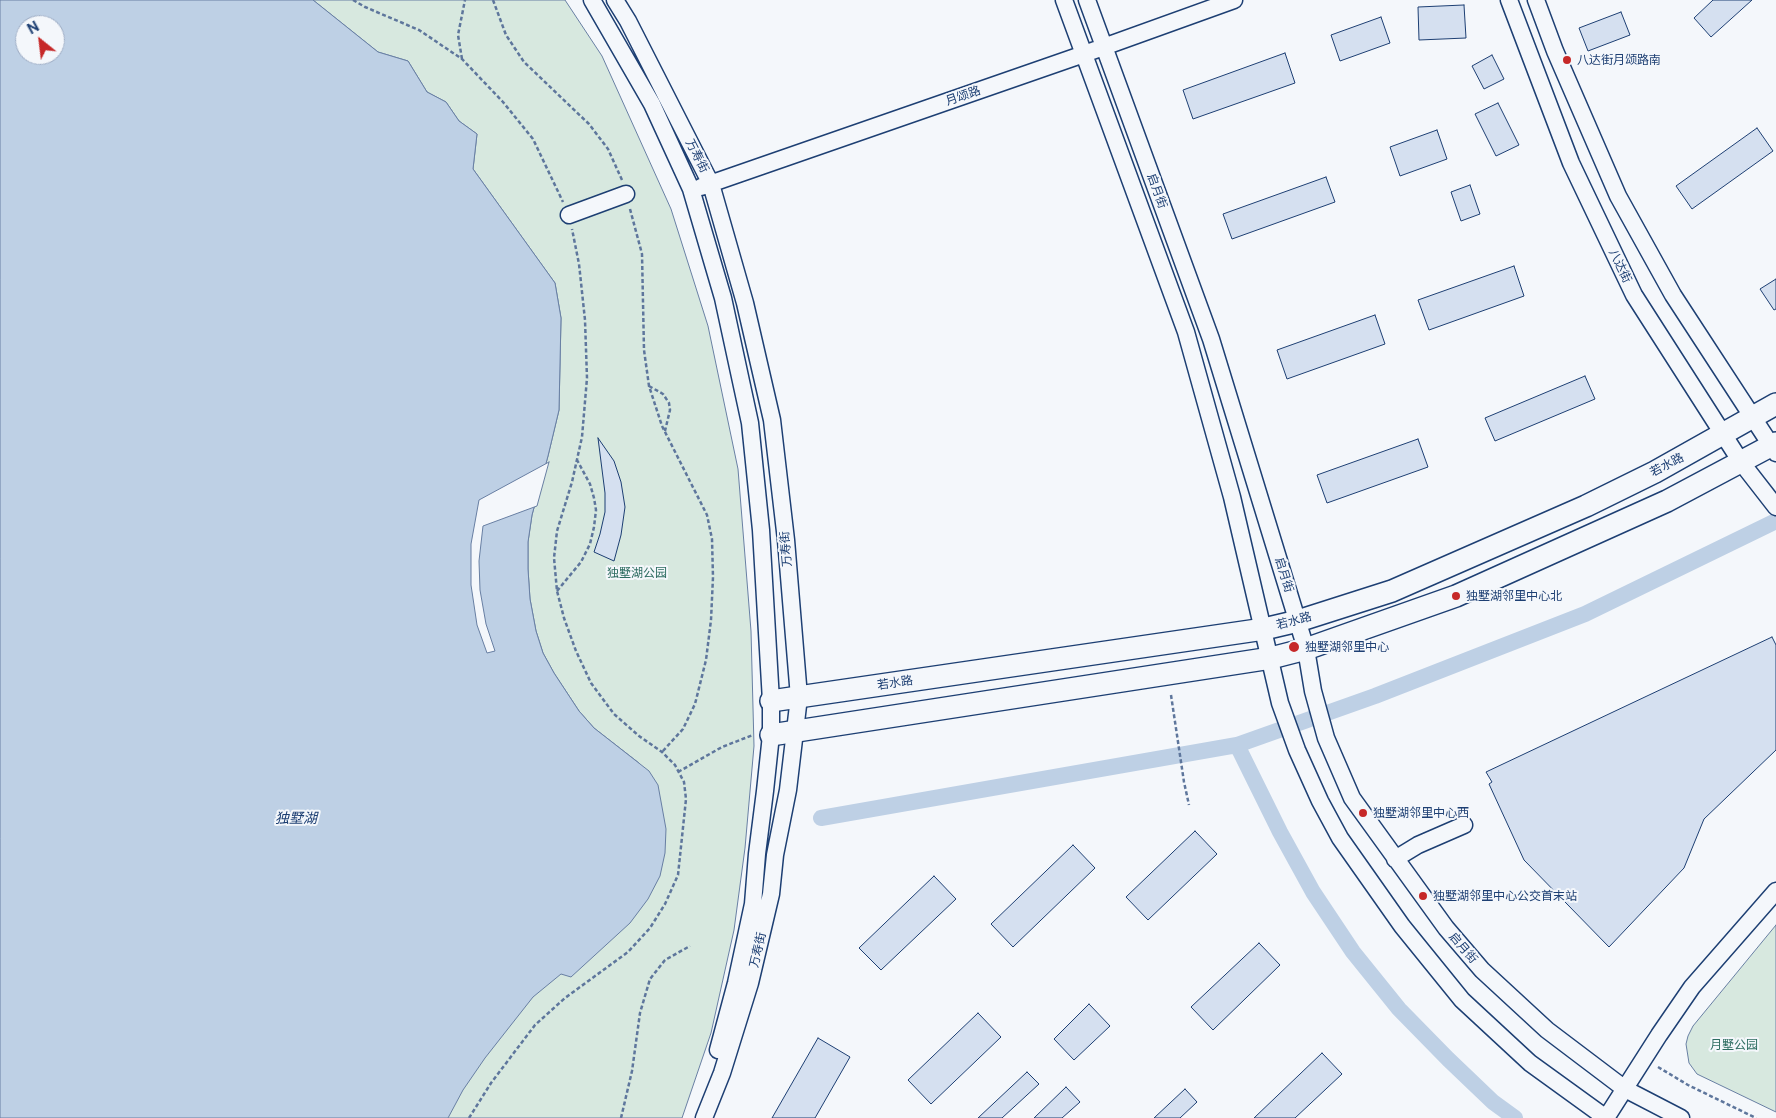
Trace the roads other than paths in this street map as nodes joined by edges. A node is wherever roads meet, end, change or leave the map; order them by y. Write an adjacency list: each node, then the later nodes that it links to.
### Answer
1 (592, 0): 11 (street, 万寿街)
2 (614, 0): 10 (street, 万寿街)
3 (1064, 0): 9 (street, 启月街)
4 (1087, 0): 8 (street, 启月街)
5 (1234, 0): 8 (street, 月颂路)
6 (1509, 0): 16 (street, 八达街)
7 (1536, 0): 15 (street)
8 (1104, 47): 9 (street, 月颂路); 20 (street, 启月街)
9 (1084, 54): 10 (street, 月颂路); 21 (street, 启月街)
10 (711, 184): 11 (street, 月颂路); 24 (street, 万寿街)
11 (691, 189): 25 (street, 万寿街)
12 (626, 194): 13 (street)
13 (569, 215)
14 (1776, 404): 15 (main road, 若水路)
15 (1752, 419): 16 (main road, 若水路); 17 (street)
16 (1723, 435): 18 (street, 八达街); 20 (main road, 若水路)
17 (1774, 448): 18 (main road)
18 (1741, 462): 19 (street, 八达街); 22 (main road)
19 (1776, 508)
20 (1298, 621): 21 (main road, 若水路); 22 (street, 启月街)
21 (1264, 629): 23 (street, 启月街); 24 (main road, 若水路)
22 (1306, 649): 23 (main road); 29 (street, 启月街)
23 (1271, 658): 26 (main road); 34 (street, 启月街)
24 (799, 698): 25 (main road, 若水路); 26 (street, 万寿街)
25 (771, 701): 27 (street, 万寿街)
26 (796, 731): 27 (main road); 33 (street, 万寿街)
27 (771, 733): 32 (street, 万寿街)
28 (1464, 824): 29 (street)
29 (1395, 859): 31 (street, 启月街)
30 (1776, 891): 31 (street)
31 (1625, 1089): 34 (street); 35 (street, 启月街)
32 (693, 1118)
33 (704, 1118)
34 (1606, 1118)
35 (1680, 1118)

